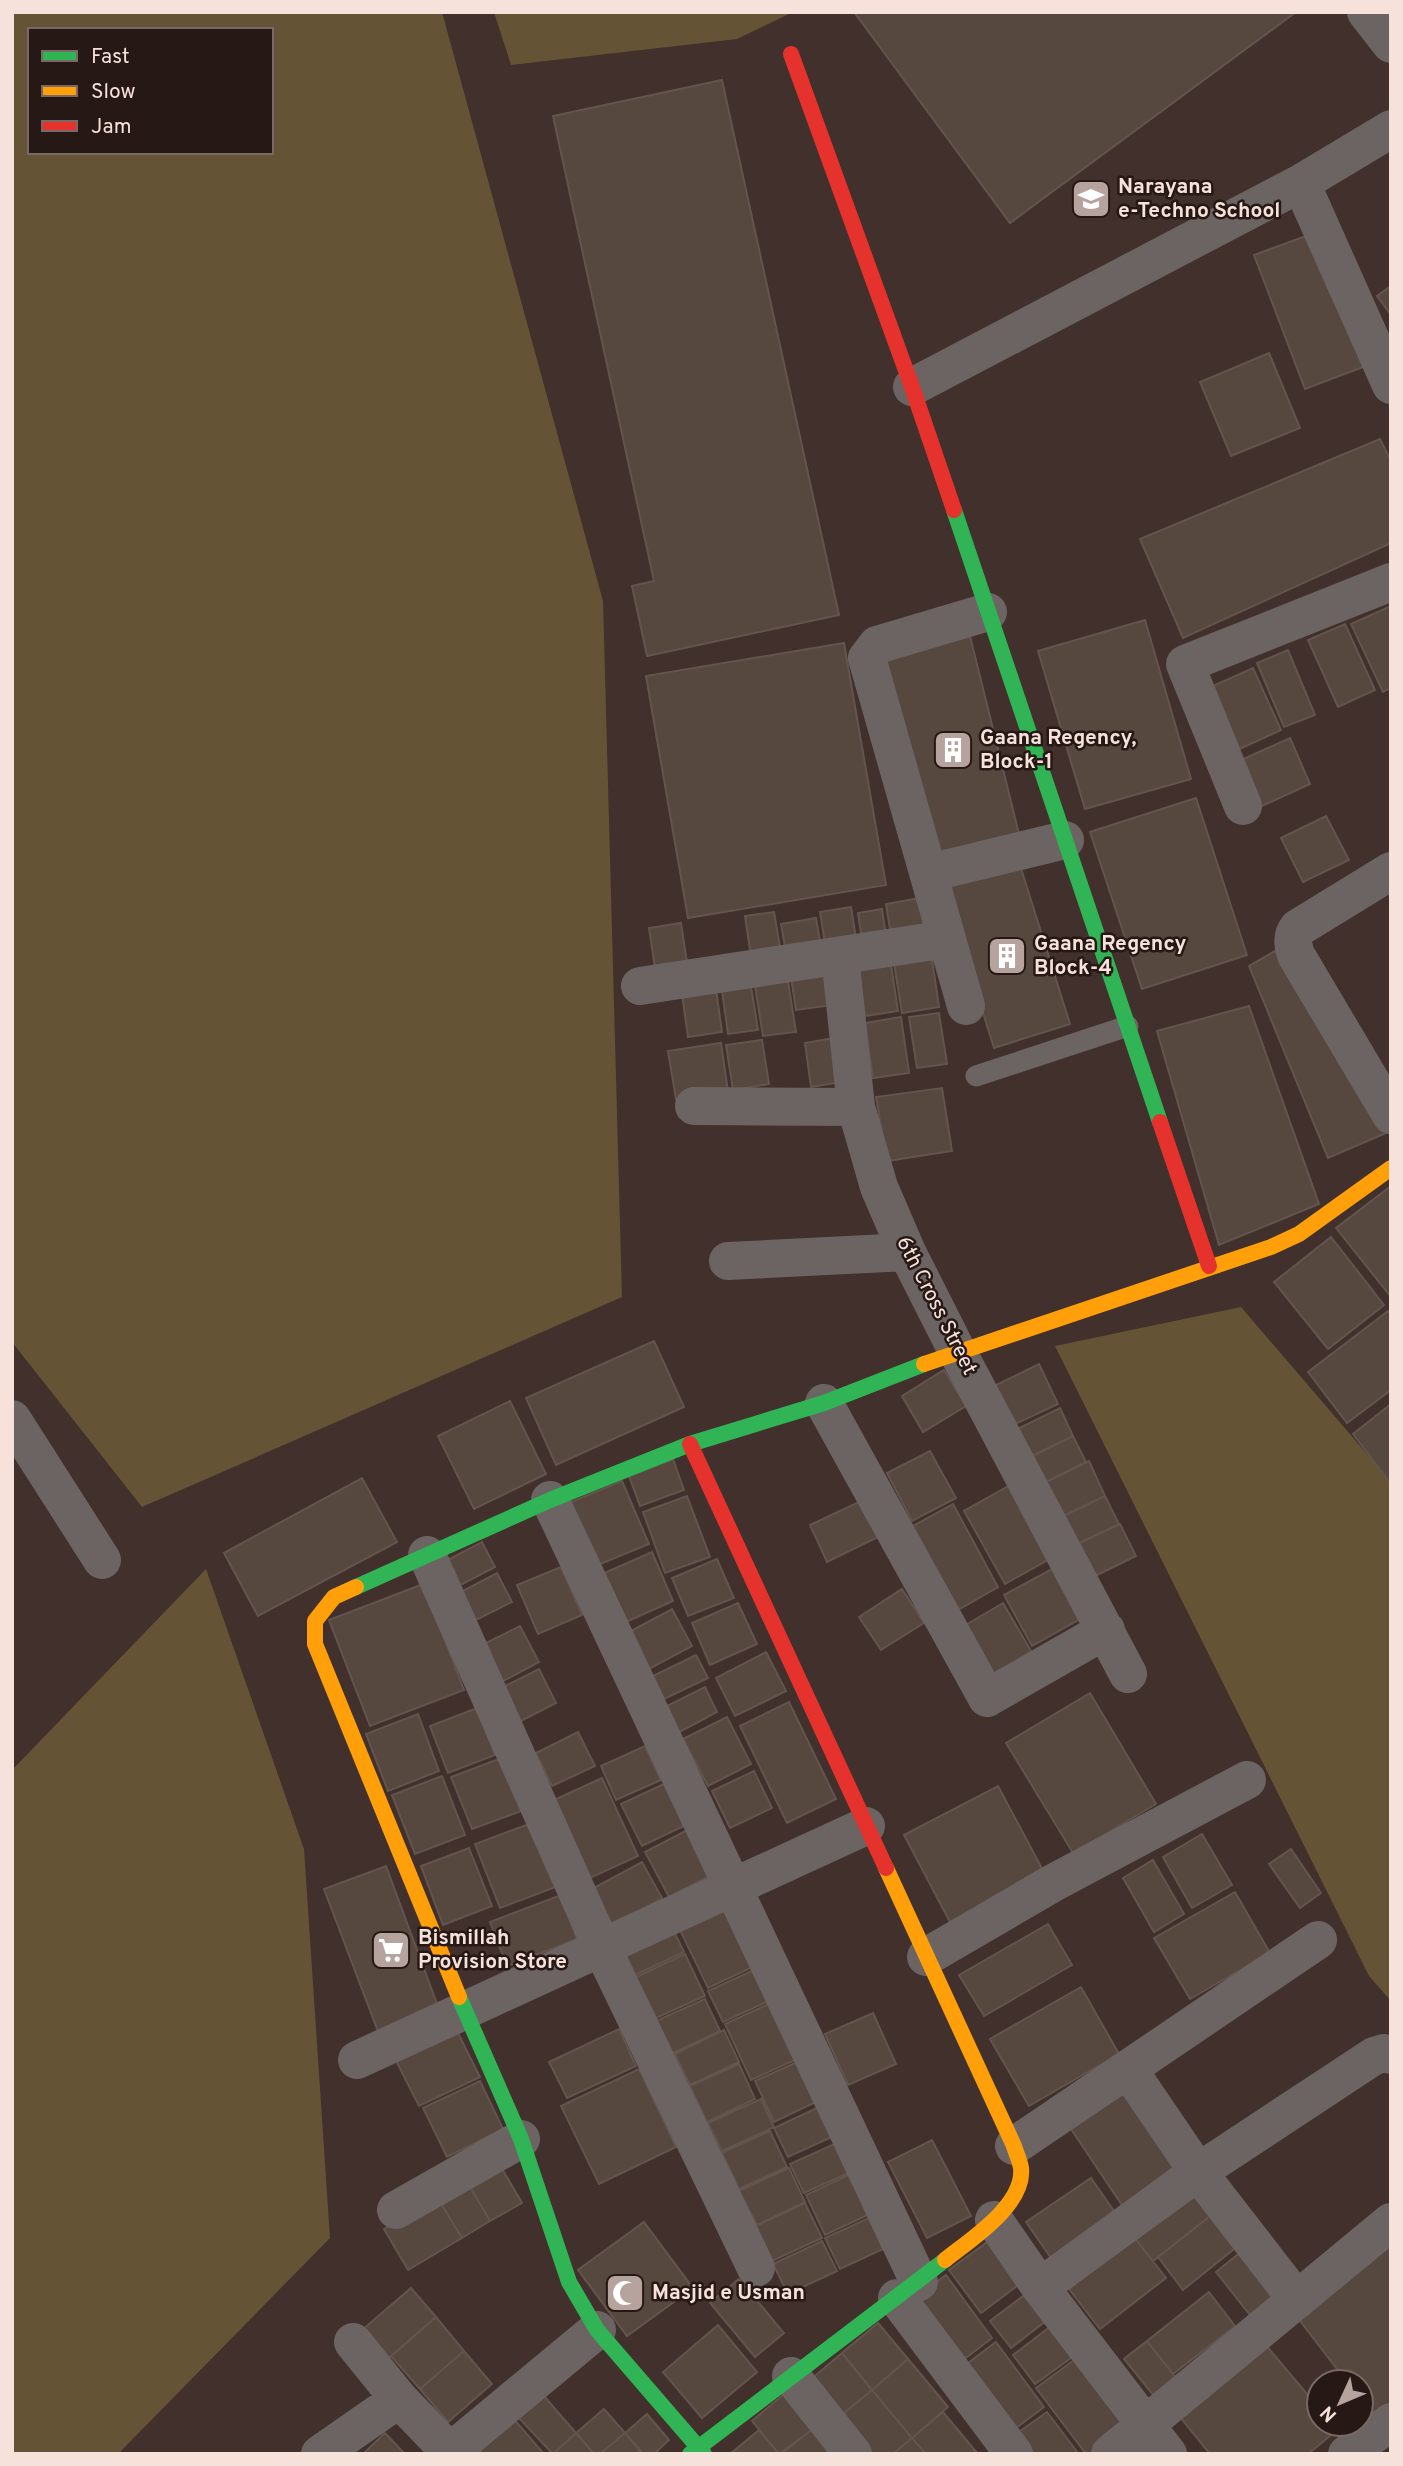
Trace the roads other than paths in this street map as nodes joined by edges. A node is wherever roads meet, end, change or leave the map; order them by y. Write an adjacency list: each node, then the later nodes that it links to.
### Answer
1 (1366, 12): 2 (street)
2 (1391, 44)
3 (791, 54): 7 (street)
4 (1391, 129): 5 (street)
5 (1301, 183): 6 (street); 7 (street)
6 (1391, 385)
7 (912, 387): 9 (street)
8 (1391, 582): 10 (street)
9 (988, 612): 11 (street); 13 (street)
10 (1243, 806)
11 (1065, 841): 13 (street); 18 (street)
12 (1391, 871): 22 (street)
13 (929, 873): 14 (street)
14 (947, 939): 15 (street); 17 (street)
15 (840, 956): 16 (street); 21 (street, 6th Cross Street)
16 (640, 986)
17 (966, 1006)
18 (1128, 1026): 19 (lane); 26 (street)
19 (976, 1076)
20 (694, 1106): 21 (street)
21 (856, 1107): 24 (street, 6th Cross Street)
22 (1391, 1115)
23 (1391, 1168): 26 (street)
24 (907, 1252): 25 (street); 27 (street, 6th Cross Street)
25 (728, 1261)
26 (1209, 1266): 27 (street)
27 (957, 1351): 28 (street); 34 (street, 6th Cross Street)
28 (824, 1403): 30 (street); 34 (street)
29 (12, 1419): 33 (street)
30 (690, 1444): 31 (street); 37 (street)
31 (550, 1500): 32 (street); 38 (street)
32 (426, 1555): 40 (street); 42 (street)
33 (102, 1560)
34 (1106, 1630): 35 (street, 6th Cross Street)
35 (1128, 1674)
36 (1247, 1780): 41 (street)
37 (866, 1826): 38 (street); 41 (street)
38 (734, 1888): 40 (street); 54 (street)
39 (1318, 1940): 45 (street)
40 (603, 1948): 42 (street); 52 (street)
41 (926, 1957): 47 (street)
42 (465, 2011): 44 (street); 46 (street)
43 (1391, 2054): 48 (street)
44 (357, 2060)
45 (1128, 2069): 47 (street); 48 (street)
46 (521, 2139): 49 (street); 56 (street)
47 (1014, 2146): 50 (street)
48 (1198, 2172): 53 (street); 55 (street)
49 (396, 2210)
50 (994, 2220): 53 (street); 54 (street)
51 (1391, 2222): 55 (street)
52 (756, 2268)
53 (1040, 2287): 60 (street)
54 (908, 2290): 58 (street); 65 (street)
55 (1297, 2300): 60 (street)
56 (597, 2330): 61 (street); 62 (street)
57 (353, 2342): 59 (street)
58 (791, 2376): 61 (street); 64 (street)
59 (399, 2399): 62 (street); 63 (street)
60 (1157, 2440): 66 (street)
61 (697, 2451)
62 (451, 2453)
63 (320, 2454)
64 (853, 2454)
65 (1014, 2454)
66 (1110, 2454)

